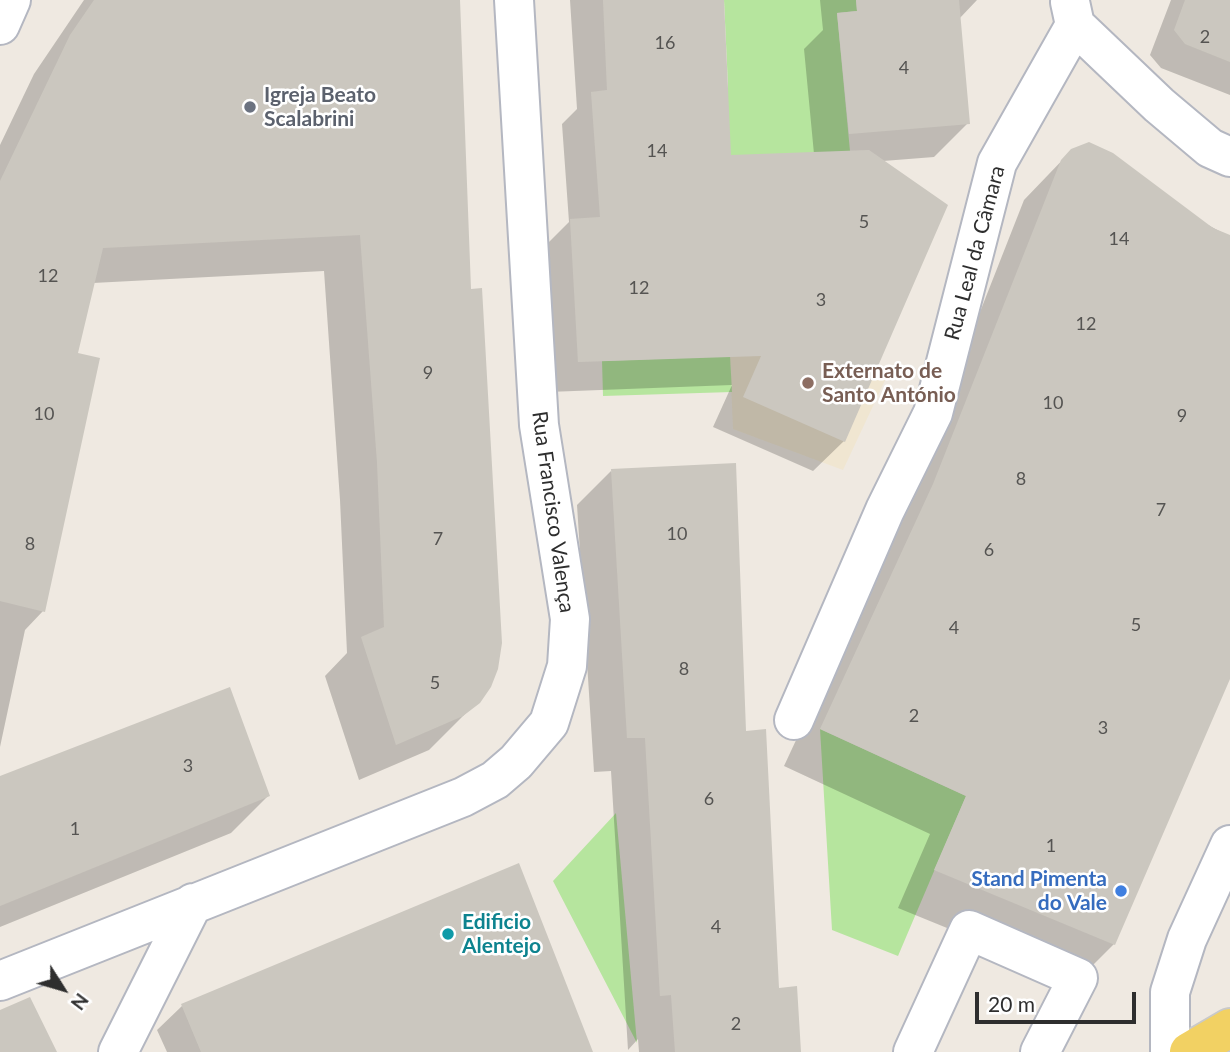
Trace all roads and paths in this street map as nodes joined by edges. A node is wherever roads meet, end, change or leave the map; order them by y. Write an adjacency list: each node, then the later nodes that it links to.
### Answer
1 (11, 0): 4 (street)
2 (514, 0): 8 (street, Rua Francisco Valença)
3 (1072, 13): 5 (street); 6 (street, Rua Leal da Câmara)
4 (0, 24)
5 (1230, 157)
6 (794, 720)
7 (1230, 845): 14 (street)
8 (194, 902): 9 (street, Rua Francisco Valença); 11 (street)
9 (0, 981)
10 (1230, 1028): 15 (main road)
11 (117, 1052)
12 (913, 1052): 13 (street)
13 (1040, 1052)
14 (1170, 1052)
15 (1189, 1052)

